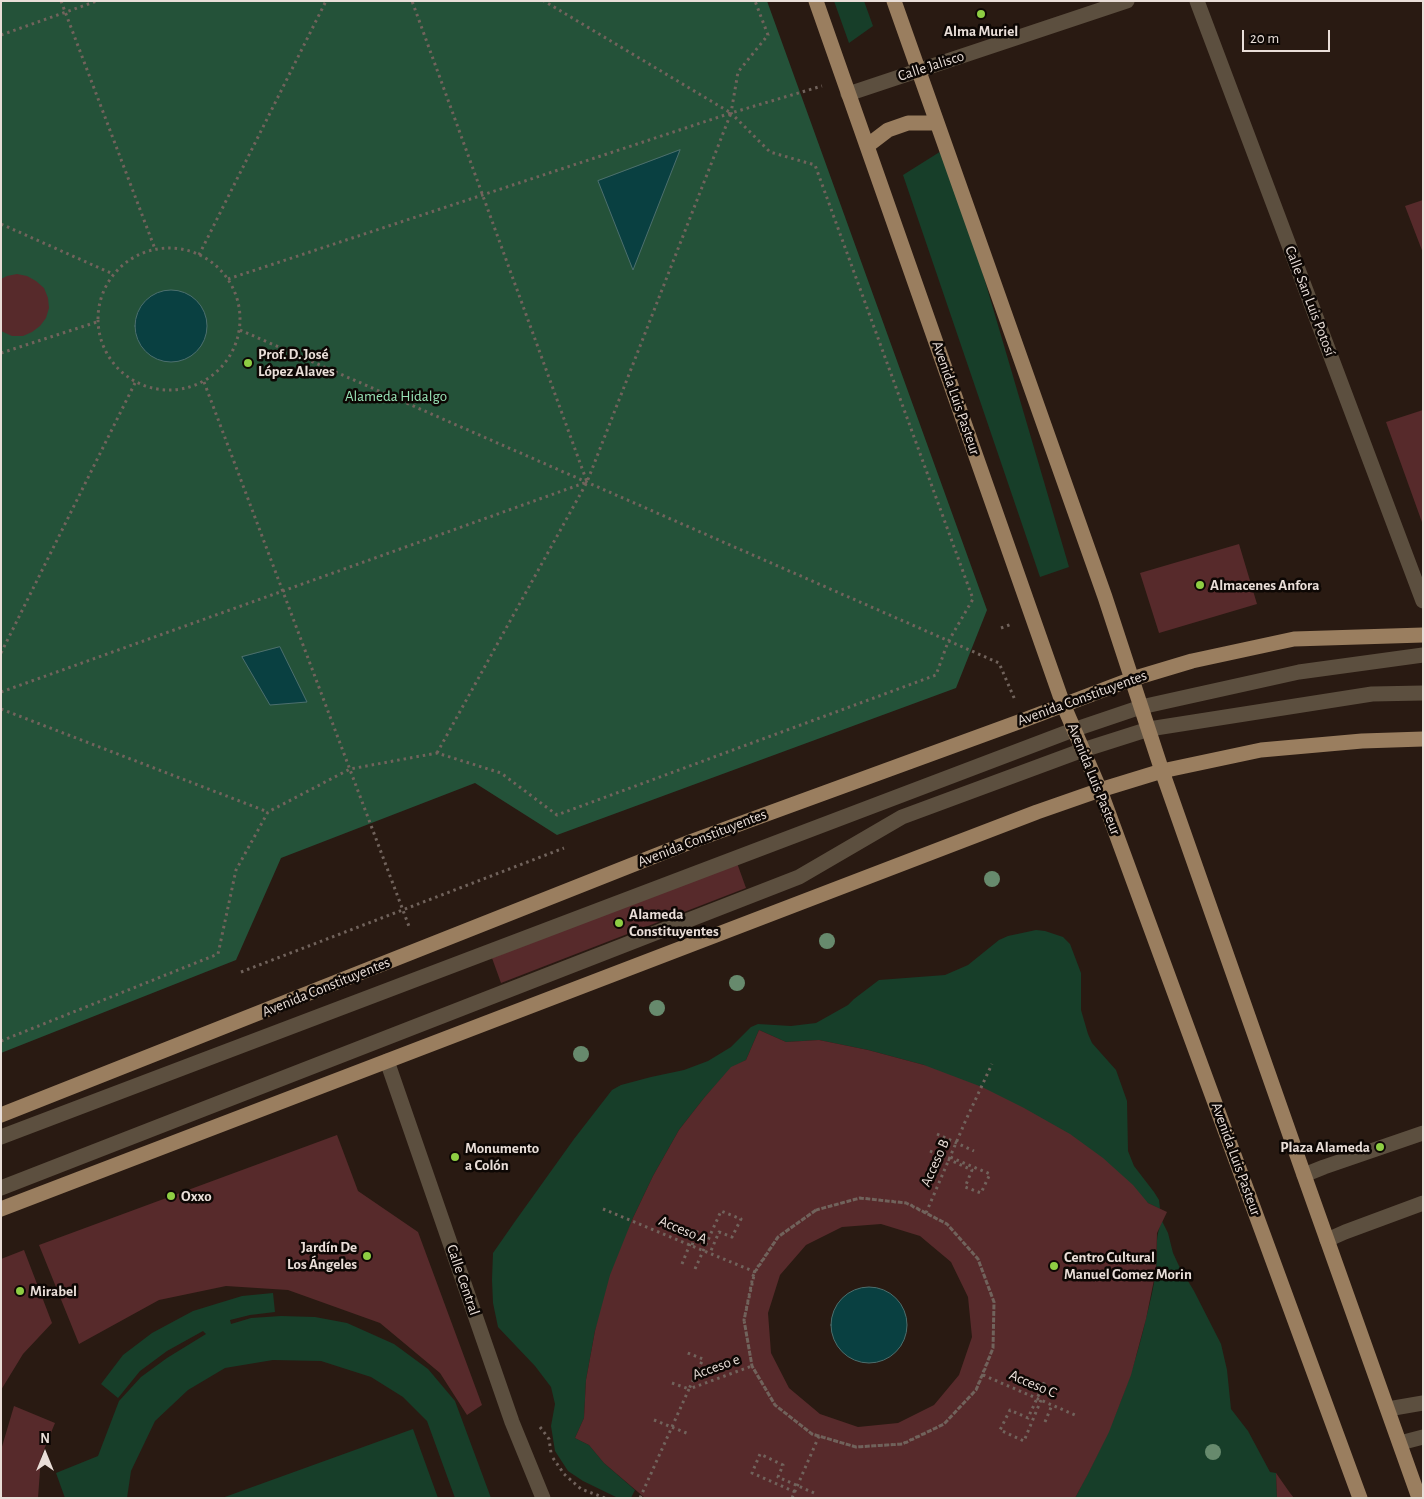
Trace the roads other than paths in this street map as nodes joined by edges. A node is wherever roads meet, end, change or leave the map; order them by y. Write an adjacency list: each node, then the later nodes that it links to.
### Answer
1 (816, 1): 6 (main road, Avenida Luis Pasteur)
2 (894, 1): 5 (main road)
3 (1127, 1): 5 (street, Calle Jalisco)
4 (1197, 1): 9 (street, Calle San Luis Potosí)
5 (918, 70): 6 (street, Calle Jalisco); 7 (main road)
6 (848, 94): 8 (main road, Avenida Luis Pasteur)
7 (937, 123): 8 (main road); 12 (main road)
8 (867, 146): 14 (main road, Avenida Luis Pasteur)
9 (1423, 601)
10 (1423, 635): 12 (main road, Avenida Constituyentes)
11 (1423, 655): 15 (street)
12 (1132, 679): 14 (main road, Avenida Constituyentes); 15 (main road)
13 (1423, 693): 16 (street)
14 (1063, 704): 17 (main road, Avenida Luis Pasteur); 23 (main road, Avenida Constituyentes)
15 (1141, 707): 16 (main road); 17 (street)
16 (1149, 729): 19 (street); 20 (main road)
17 (1074, 730): 19 (main road, Avenida Luis Pasteur); 25 (street)
18 (1423, 739): 20 (main road)
19 (1083, 750): 21 (main road, Avenida Luis Pasteur); 27 (street)
20 (1162, 771): 21 (main road); 26 (main road)
21 (1100, 790): 22 (main road); 36 (main road, Avenida Luis Pasteur)
22 (387, 1061): 29 (main road); 35 (street, Calle Central)
23 (1, 1115)
24 (1423, 1133): 26 (street)
25 (1, 1137)
26 (1304, 1175): 30 (main road)
27 (1, 1188)
28 (1423, 1203): 30 (street)
29 (1, 1209)
30 (1327, 1240): 32 (main road)
31 (1423, 1403): 32 (street)
32 (1388, 1409): 34 (main road)
33 (1423, 1437): 34 (street)
34 (1400, 1443): 37 (main road)
35 (542, 1498)
36 (1360, 1498)
37 (1419, 1498)

